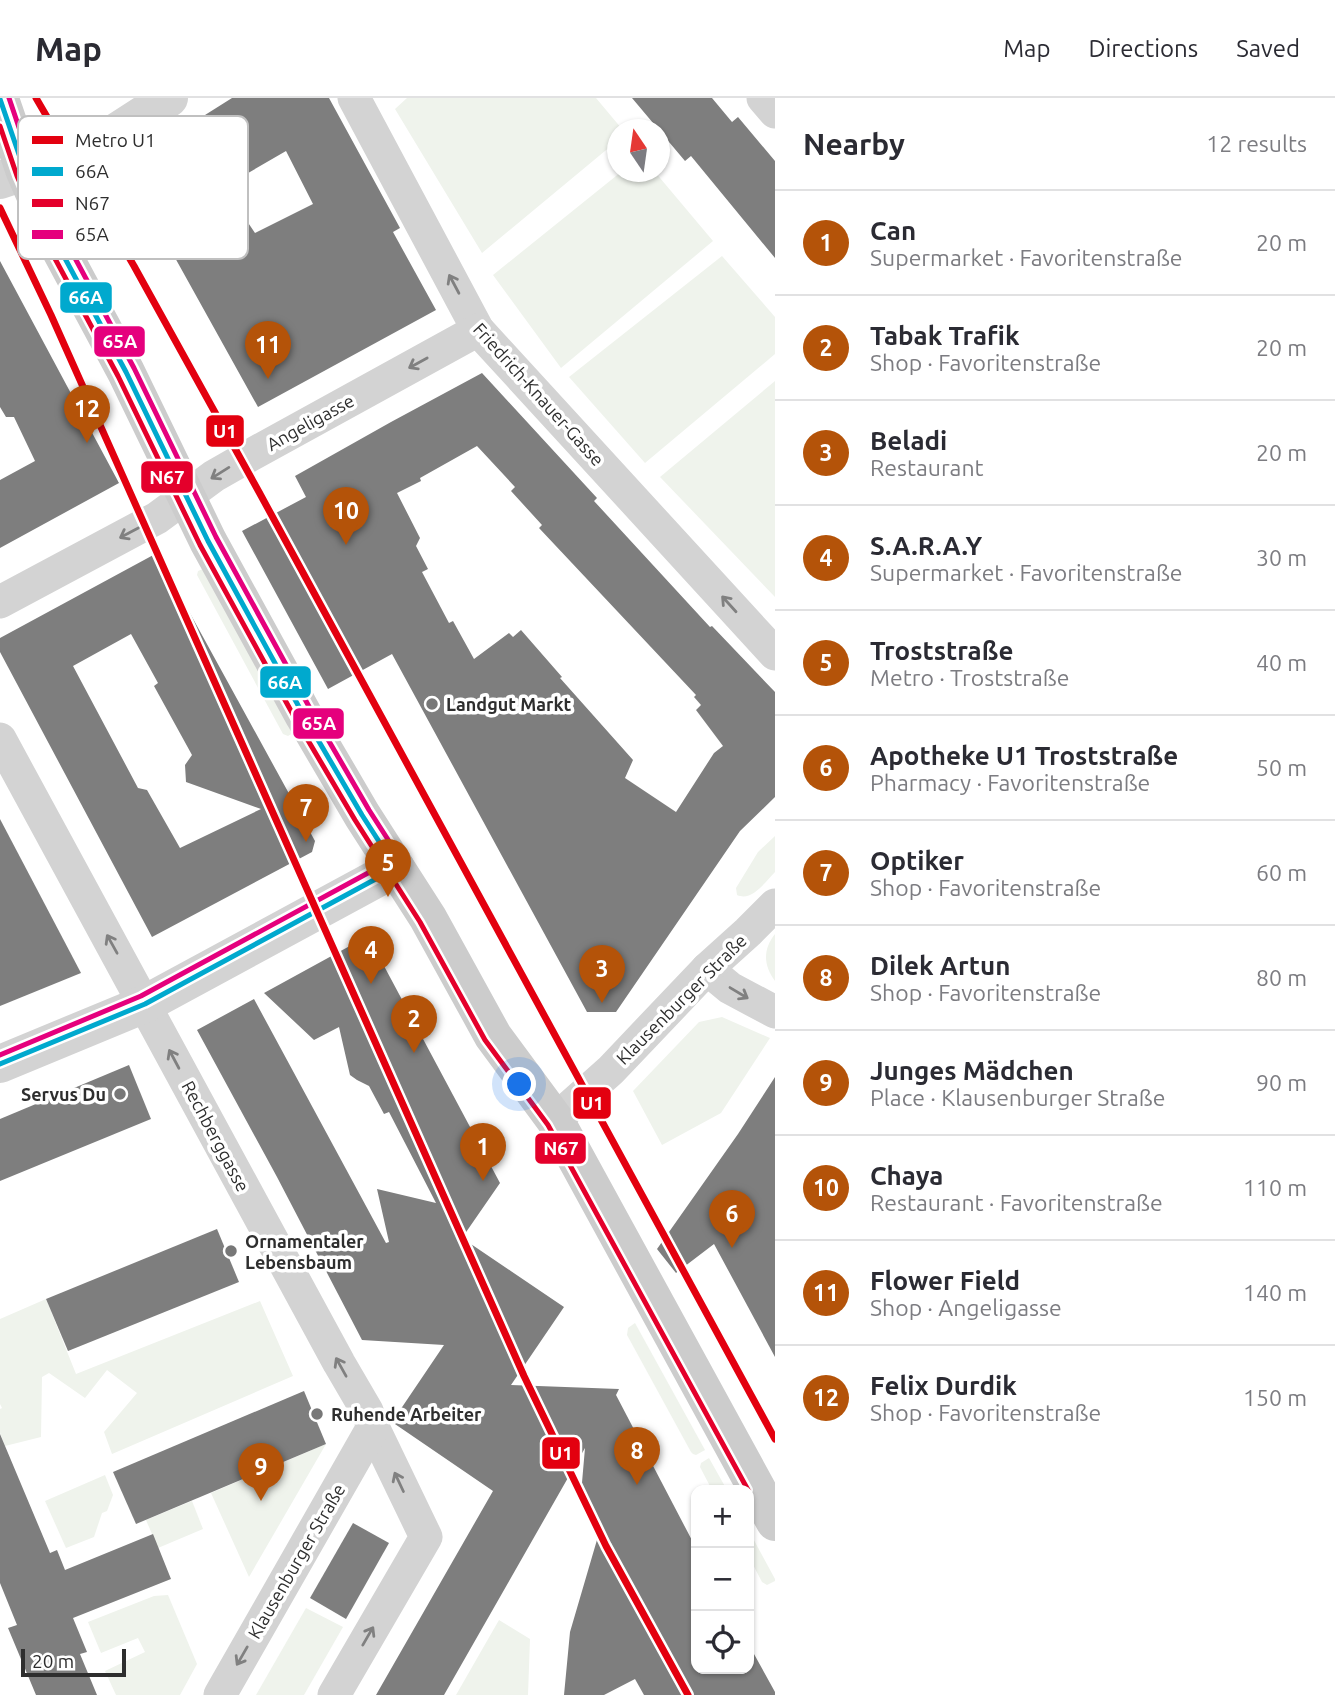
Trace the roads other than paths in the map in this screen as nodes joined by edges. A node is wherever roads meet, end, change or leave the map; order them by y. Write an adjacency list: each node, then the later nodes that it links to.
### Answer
1 (169, 98): 6 (street)
2 (355, 98): 9 (street, Friedrich-Knauer-Gasse, one-way to 2)
3 (763, 98): 5 (street)
4 (0, 99): 7 (main road)
5 (775, 112)
6 (141, 116)
7 (12, 176)
8 (65, 259): 10 (main road)
9 (478, 330): 10 (street, Angeligasse, one-way to 10); 12 (street, Friedrich-Knauer-Gasse, one-way to 9)
10 (187, 498): 11 (street, Angeligasse, one-way to 11); 14 (main road)
11 (0, 602)
12 (775, 654)
13 (0, 739): 17 (street, Rechberggasse, one-way to 13)
14 (396, 869): 17 (street); 20 (main road)
15 (775, 905): 16 (street, Klausenburger Straße)
16 (707, 969): 18 (street, one-way to 18); 20 (street, Klausenburger Straße)
17 (145, 1004): 19 (street); 21 (street, Rechberggasse, one-way to 17)
18 (775, 1012)
19 (0, 1064)
20 (555, 1120): 22 (main road)
21 (373, 1427): 23 (street, Klausenburger Straße, one-way to 23); 24 (street, Rechberggasse, one-way to 21)
22 (775, 1522)
23 (220, 1695)
24 (334, 1695)

